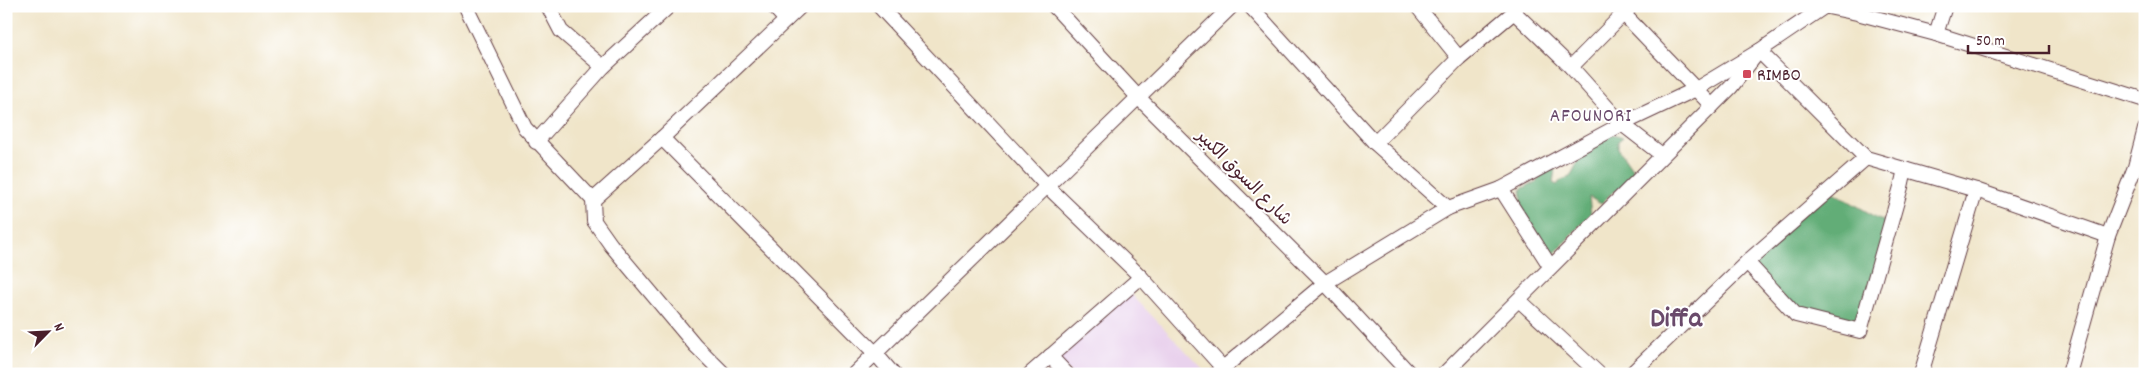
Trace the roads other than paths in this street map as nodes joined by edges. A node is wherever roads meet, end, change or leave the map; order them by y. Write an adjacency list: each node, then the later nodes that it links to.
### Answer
1 (468, 6): 27 (street)
2 (548, 6): 18 (street)
3 (669, 6): 18 (street)
4 (773, 6): 14 (street)
5 (801, 6): 14 (street)
6 (879, 6): 33 (street)
7 (1054, 6): 21 (street, شارع السوق الكبير)
8 (1232, 6): 21 (street)
9 (1250, 6): 28 (street)
10 (1417, 6): 17 (street)
11 (1945, 6): 15 (street)
12 (1823, 7): 15 (street); 16 (street)
13 (1623, 9): 19 (street); 20 (street)
14 (786, 20): 26 (street)
15 (1936, 34): 22 (street)
16 (1760, 51): 20 (street); 23 (street); 30 (street)
17 (1459, 58): 19 (street); 28 (street)
18 (603, 67): 27 (street)
19 (1570, 67): 24 (street)
20 (1696, 89): 23 (street); 24 (street)
21 (1138, 97): 33 (street); 42 (street, شارع السوق الكبير)
22 (2145, 100)
23 (1712, 106): 29 (street)
24 (1622, 124): 29 (street); 34 (street)
25 (2145, 128): 32 (street)
26 (662, 138): 36 (street); 44 (street)
27 (536, 142): 36 (street)
28 (1375, 143): 37 (street)
29 (1662, 155): 40 (street)
30 (1866, 158): 31 (street); 39 (street)
31 (1905, 169): 35 (street); 39 (street)
32 (2140, 169): 38 (street)
33 (1047, 186): 41 (street); 44 (street)
34 (1501, 189): 37 (street); 40 (street)
35 (1976, 190): 38 (street); 56 (street)
36 (593, 200): 48 (street)
37 (1448, 208): 42 (street)
38 (2108, 236): 57 (street)
39 (1747, 262): 55 (street)
40 (1550, 266): 43 (street)
41 (1141, 277): 45 (street); 46 (street)
42 (1325, 283): 46 (street); 47 (street, شارع السوق الكبير)
43 (1519, 300): 53 (street); 54 (street)
44 (875, 353): 49 (street); 50 (street)
45 (1050, 356): 51 (street); 52 (street)
46 (1219, 370)
47 (1407, 373)
48 (724, 374)
49 (854, 374)
50 (893, 374)
51 (1030, 374)
52 (1067, 374)
53 (1444, 374)
54 (1599, 374)
55 (1631, 374)
56 (1921, 374)
57 (2069, 374)

